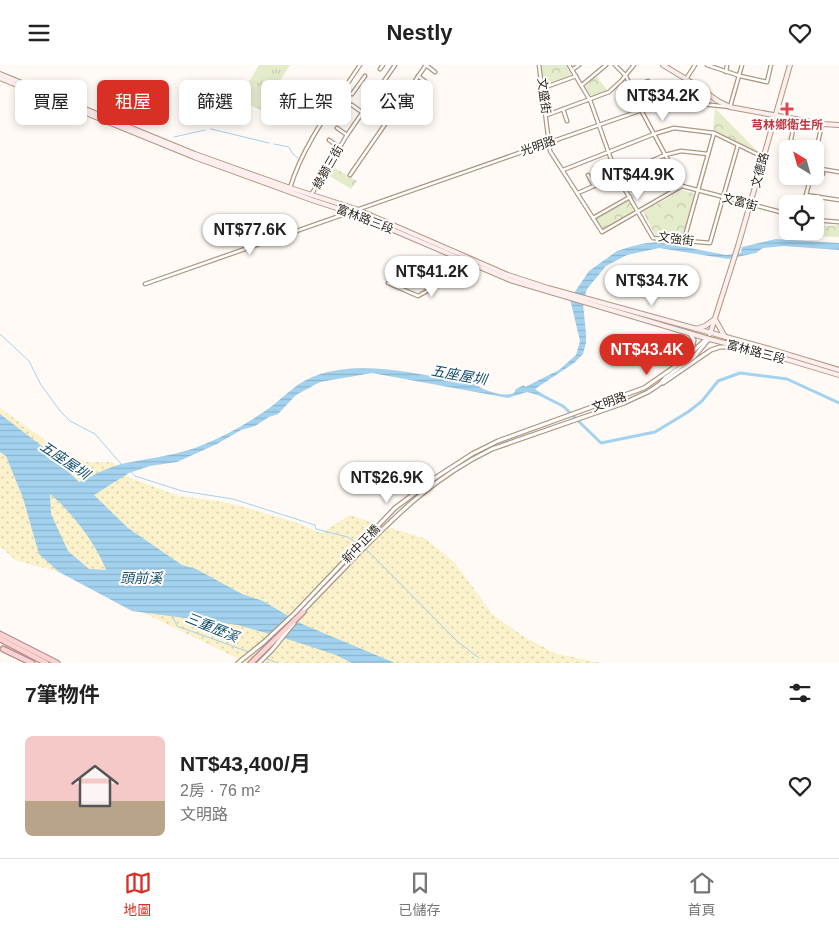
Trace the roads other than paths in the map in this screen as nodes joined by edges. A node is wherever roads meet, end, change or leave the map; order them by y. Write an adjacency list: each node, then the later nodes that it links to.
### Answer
1 (360, 65): 79 (street)
2 (383, 65): 18 (street)
3 (395, 65): 30 (street, 綠獅三街)
4 (426, 65): 20 (street); 24 (street)
5 (539, 65): 35 (street, 文盛街)
6 (569, 65): 19 (street, 文強街)
7 (579, 65): 19 (street)
8 (606, 65): 34 (street)
9 (615, 65): 25 (street)
10 (634, 65): 25 (street)
11 (662, 65): 29 (main road)
12 (695, 65): 29 (street)
13 (706, 65): 21 (street)
14 (727, 65): 21 (street)
15 (742, 65): 26 (street)
16 (771, 65): 26 (street)
17 (790, 65): 46 (main road, 文德路)
18 (380, 69)
19 (572, 70): 27 (street, 文強街)
20 (435, 72)
21 (726, 72): 26 (street)
22 (0, 75): 44 (main road)
23 (365, 76): 37 (street)
24 (418, 76): 31 (street); 32 (street)
25 (626, 76): 36 (street); 38 (street)
26 (740, 76): 40 (street)
27 (576, 77): 34 (street, 文強街); 35 (street)
28 (0, 78): 44 (main road)
29 (686, 79): 40 (main road)
30 (385, 80)
31 (415, 80)
32 (423, 80)
33 (648, 81): 36 (street)
34 (582, 85): 38 (street, 文強街)
35 (543, 88): 45 (street, 文盛街)
36 (632, 89): 42 (street)
37 (352, 94)
38 (590, 100): 41 (street); 50 (street, 文強街)
39 (352, 105): 43 (street)
40 (730, 107): 42 (street, 光明路); 46 (main road)
41 (563, 109): 45 (street); 49 (street)
42 (641, 110): 50 (street, 光明路); 56 (street)
43 (361, 112)
44 (96, 115): 79 (main road, 富林路三段)
45 (546, 115): 61 (street, 文盛街)
46 (775, 115): 48 (main road); 67 (main road, 文德路)
47 (361, 116): 57 (street, 綠獅三街)
48 (795, 120): 51 (main road); 58 (street)
49 (567, 121)
50 (600, 124): 61 (street, 光明路); 64 (street, 文強街)
51 (822, 124): 53 (main road); 59 (street)
52 (384, 125): 72 (street)
53 (838, 126)
54 (337, 128): 57 (street)
55 (714, 133): 56 (street); 62 (street); 66 (street)
56 (654, 134): 64 (street); 65 (street)
57 (347, 135): 63 (street, 綠獅三街)
58 (791, 140)
59 (818, 140)
60 (329, 141): 63 (street)
61 (549, 143): 68 (street, 文盛街); 89 (street, 光明路)
62 (738, 145): 67 (street); 85 (street)
63 (339, 147): 82 (street, 綠獅三街)
64 (609, 152): 68 (street); 74 (street, 文強街)
65 (665, 155): 66 (street); 74 (street); 78 (street)
66 (708, 155): 80 (street)
67 (763, 157): 88 (main road, 文德路)
68 (563, 170): 81 (street, 文盛街)
69 (601, 170): 75 (street)
70 (824, 170): 71 (street)
71 (839, 172)
72 (350, 175)
73 (588, 175): 77 (street)
74 (617, 176): 75 (street); 84 (street, 文強街)
75 (605, 181): 77 (street)
76 (809, 185): 83 (street)
77 (594, 186): 81 (street)
78 (682, 186): 80 (street, 文富街); 90 (street)
79 (290, 190): 82 (main road, 富林路三段); 91 (main road, 富林路三段)
80 (698, 191): 85 (street, 文富街); 96 (street)
81 (578, 193): 93 (street, 文盛街)
82 (311, 195): 89 (main road, 富林路三段)
83 (806, 195)
84 (630, 197): 90 (street, 文強街); 93 (street)
85 (723, 198): 88 (street, 文富街); 96 (street, 文強街)
86 (824, 198): 87 (street)
87 (839, 200)
88 (750, 205): 92 (street, 文富街); 101 (main road, 文德路)
89 (356, 209): 91 (street, 光明路); 100 (main road, 富林路三段)
90 (637, 211): 93 (street, 文盛街); 96 (street, 文強街)
91 (350, 212): 97 (main road, 富林路三段); 99 (street, 光明路)
92 (779, 212)
93 (593, 218)
94 (824, 221): 95 (street)
95 (839, 222)
96 (684, 241)
97 (471, 264): 98 (street); 100 (main road, 富林路三段)
98 (388, 283)
99 (145, 284)
100 (548, 290): 102 (main road, 富林路三段)
101 (715, 319): 103 (main road); 105 (main road); 106 (main road)
102 (659, 321): 103 (main road, 富林路三段); 104 (main road, 富林路三段)
103 (696, 329): 105 (main road, 富林路三段)
104 (690, 333): 107 (main road, 富林路三段); 109 (street)
105 (710, 333): 106 (main road, 富林路三段); 107 (main road)
106 (726, 337): 110 (main road, 富林路三段)
107 (708, 339): 108 (main road, 富林路三段); 109 (street, 文明路); 112 (street, 文明路)
108 (737, 347): 111 (main road, 富林路三段); 112 (street)
109 (691, 353): 113 (street, 文明路)
110 (839, 370)
111 (839, 375)
112 (660, 384): 114 (street, 文明路)
113 (581, 412): 125 (street, 新中正橋)
114 (584, 416): 115 (street, 新中正橋)
115 (303, 611): 126 (highway); 127 (street, 新中正橋)
116 (0, 633): 119 (highway)
117 (0, 639): 122 (highway)
118 (2, 648): 120 (highway); 121 (highway)
119 (35, 653): 123 (highway); 124 (highway)
120 (24, 663)
121 (32, 663)
122 (46, 663)
123 (57, 663)
124 (64, 663)
125 (238, 663)
126 (251, 663)
127 (259, 663)

